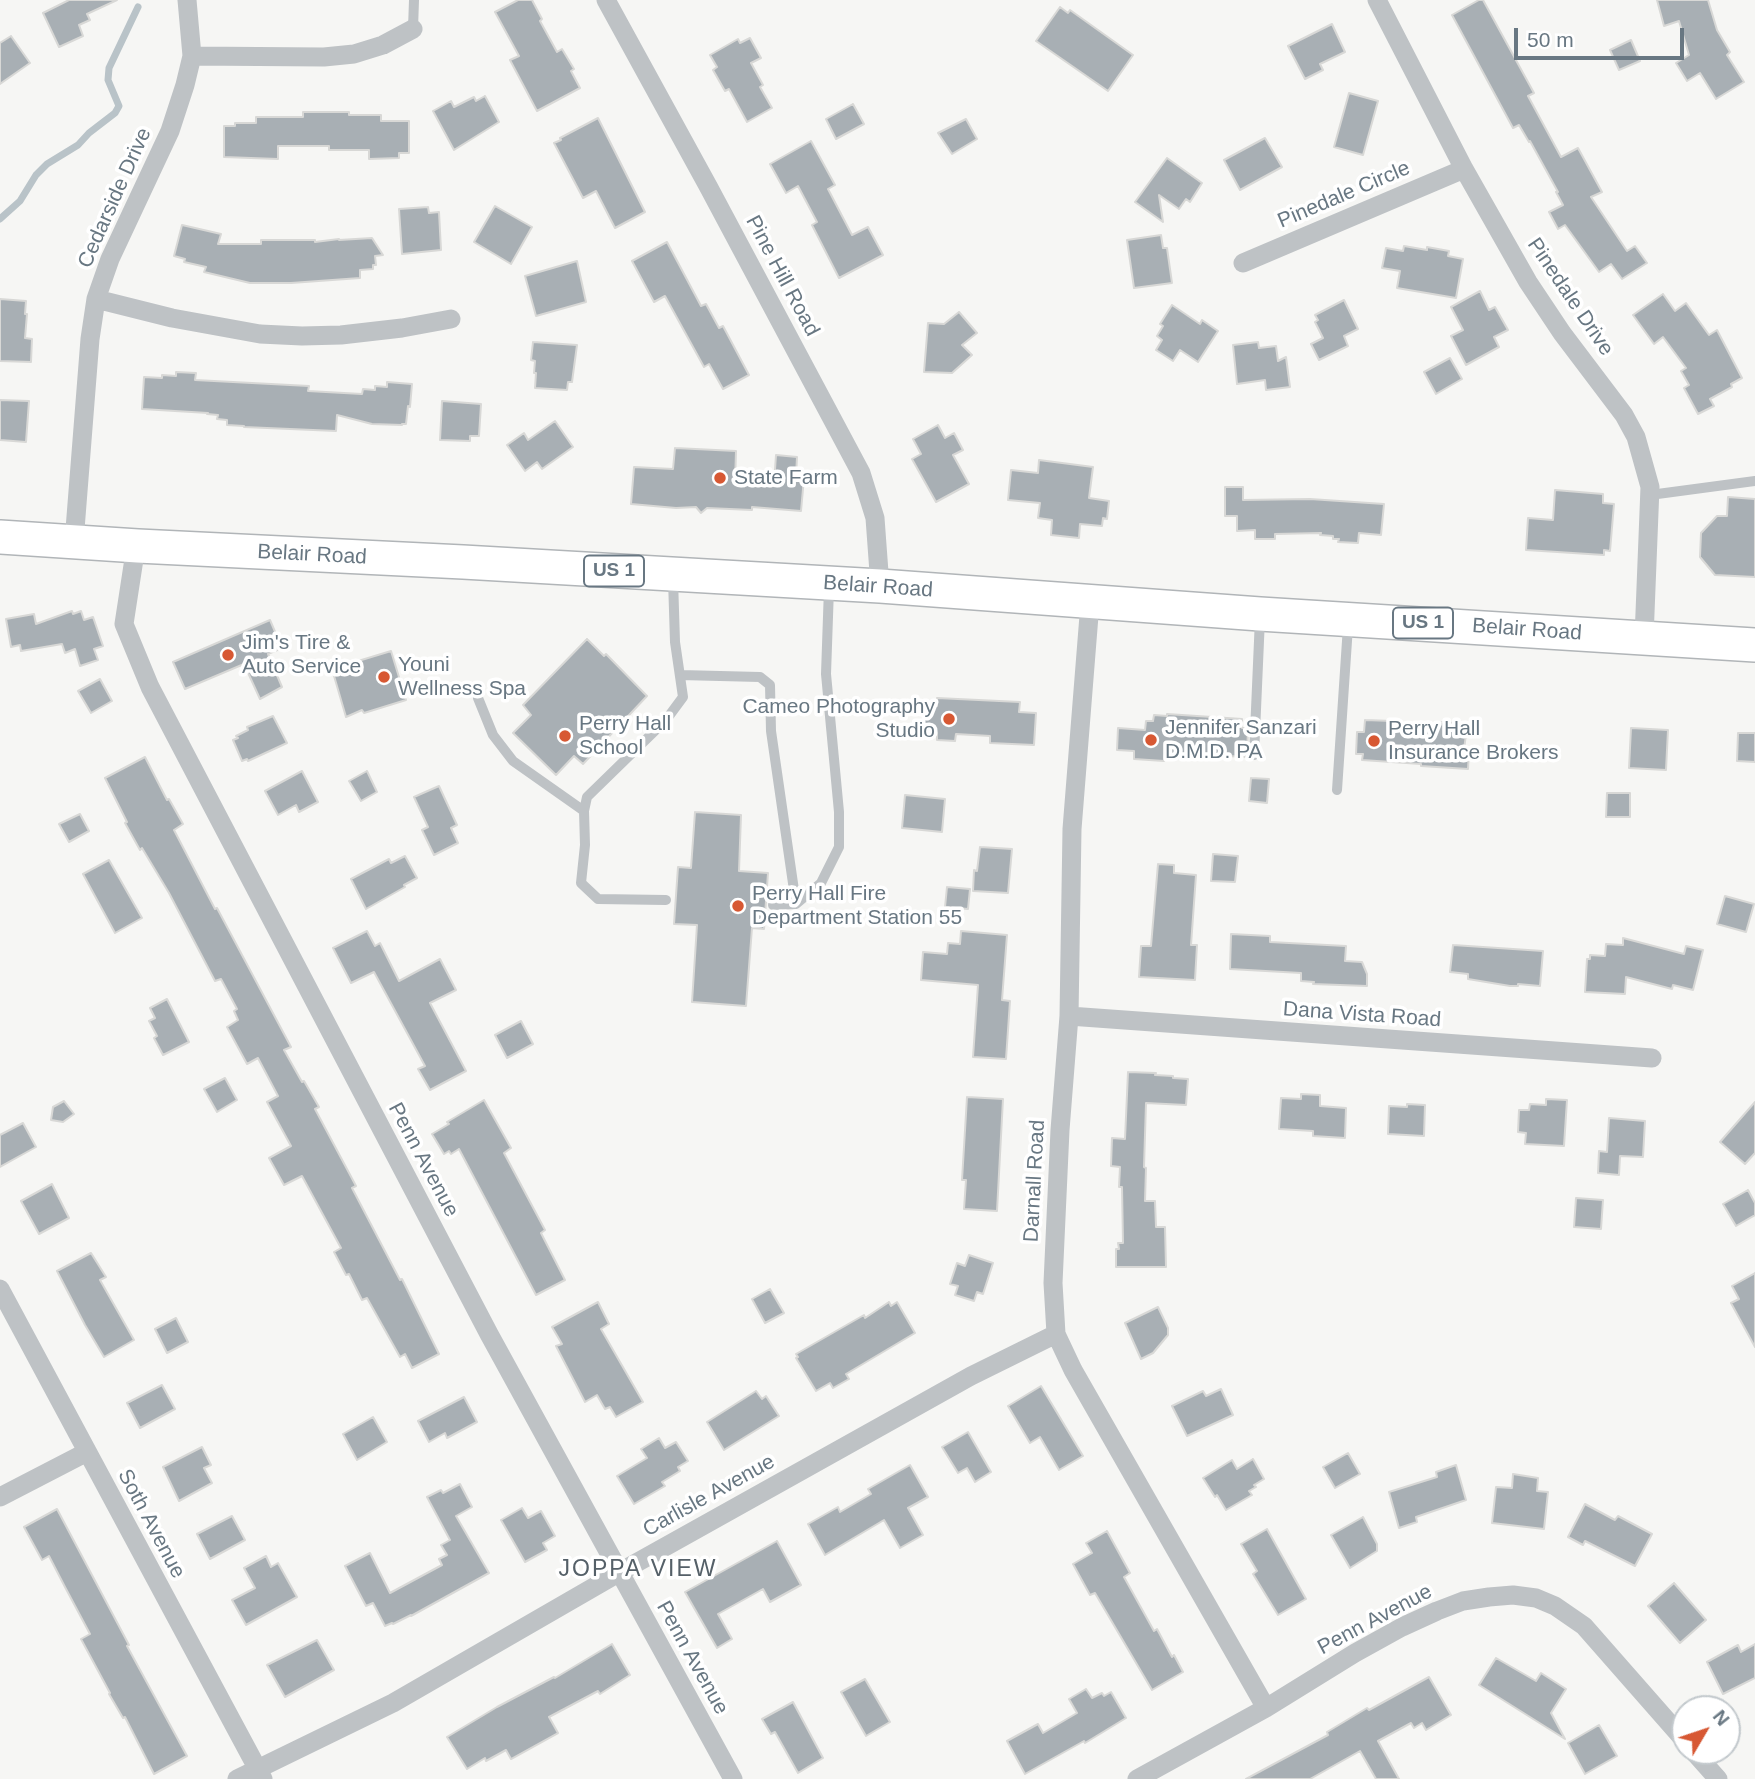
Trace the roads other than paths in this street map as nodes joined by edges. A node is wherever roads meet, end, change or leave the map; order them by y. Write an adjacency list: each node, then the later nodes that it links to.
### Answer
1 (187, 0): 6 (street, Cedarside Drive)
2 (414, 0): 5 (lane)
3 (606, 0): 18 (street, Pine Hill Road)
4 (1377, 0): 7 (street, Pinedale Drive)
5 (413, 29): 6 (street)
6 (192, 56): 9 (street, Cedarside Drive)
7 (1464, 169): 8 (street, Pinedale Circle); 12 (street, Pinedale Drive)
8 (1243, 263)
9 (96, 299): 10 (street); 14 (street, Cedarside Drive)
10 (451, 319)
11 (1755, 481): 12 (lane)
12 (1650, 495): 22 (street, Pinedale Drive)
13 (0, 537): 14 (highway, Belair Road / US 1)
14 (74, 542): 15 (highway, Belair Road / US 1)
15 (138, 546): 16 (highway, Belair Road / US 1); 38 (street, Penn Avenue)
16 (673, 575): 17 (highway, Belair Road / US 1); 24 (lane)
17 (829, 584): 18 (highway, Belair Road / US 1); 30 (lane)
18 (880, 586): 19 (highway, Belair Road / US 1)
19 (1090, 603): 20 (highway, Belair Road / US 1); 32 (street, Darnall Road)
20 (1260, 614): 21 (highway, Belair Road / US 1); 26 (lane)
21 (1349, 619): 22 (highway, Belair Road / US 1); 27 (lane)
22 (1644, 638): 23 (highway, Belair Road / US 1)
23 (1755, 645)
24 (680, 675): 28 (lane); 30 (lane)
25 (478, 698): 28 (lane)
26 (1254, 755)
27 (1337, 790)
28 (584, 811): 29 (lane)
29 (666, 900)
30 (796, 904): 31 (lane)
31 (773, 905)
32 (1069, 1016): 33 (street, Dana Vista Road); 35 (street, Darnall Road)
33 (1652, 1059)
34 (0, 1289): 36 (street, Soth Avenue)
35 (1056, 1334): 38 (street, Carlisle Avenue); 39 (street, Darnall Road)
36 (87, 1452): 37 (street); 42 (street, Soth Avenue)
37 (0, 1497)
38 (620, 1572): 42 (street, Carlisle Avenue); 44 (street, Penn Avenue)
39 (1266, 1708): 40 (street, Penn Avenue); 45 (street, Penn Avenue)
40 (1671, 1725)
41 (1706, 1765): 46 (street)
42 (260, 1774): 43 (street, Carlisle Avenue)
43 (237, 1779)
44 (733, 1779)
45 (1138, 1779)
46 (1718, 1779)

